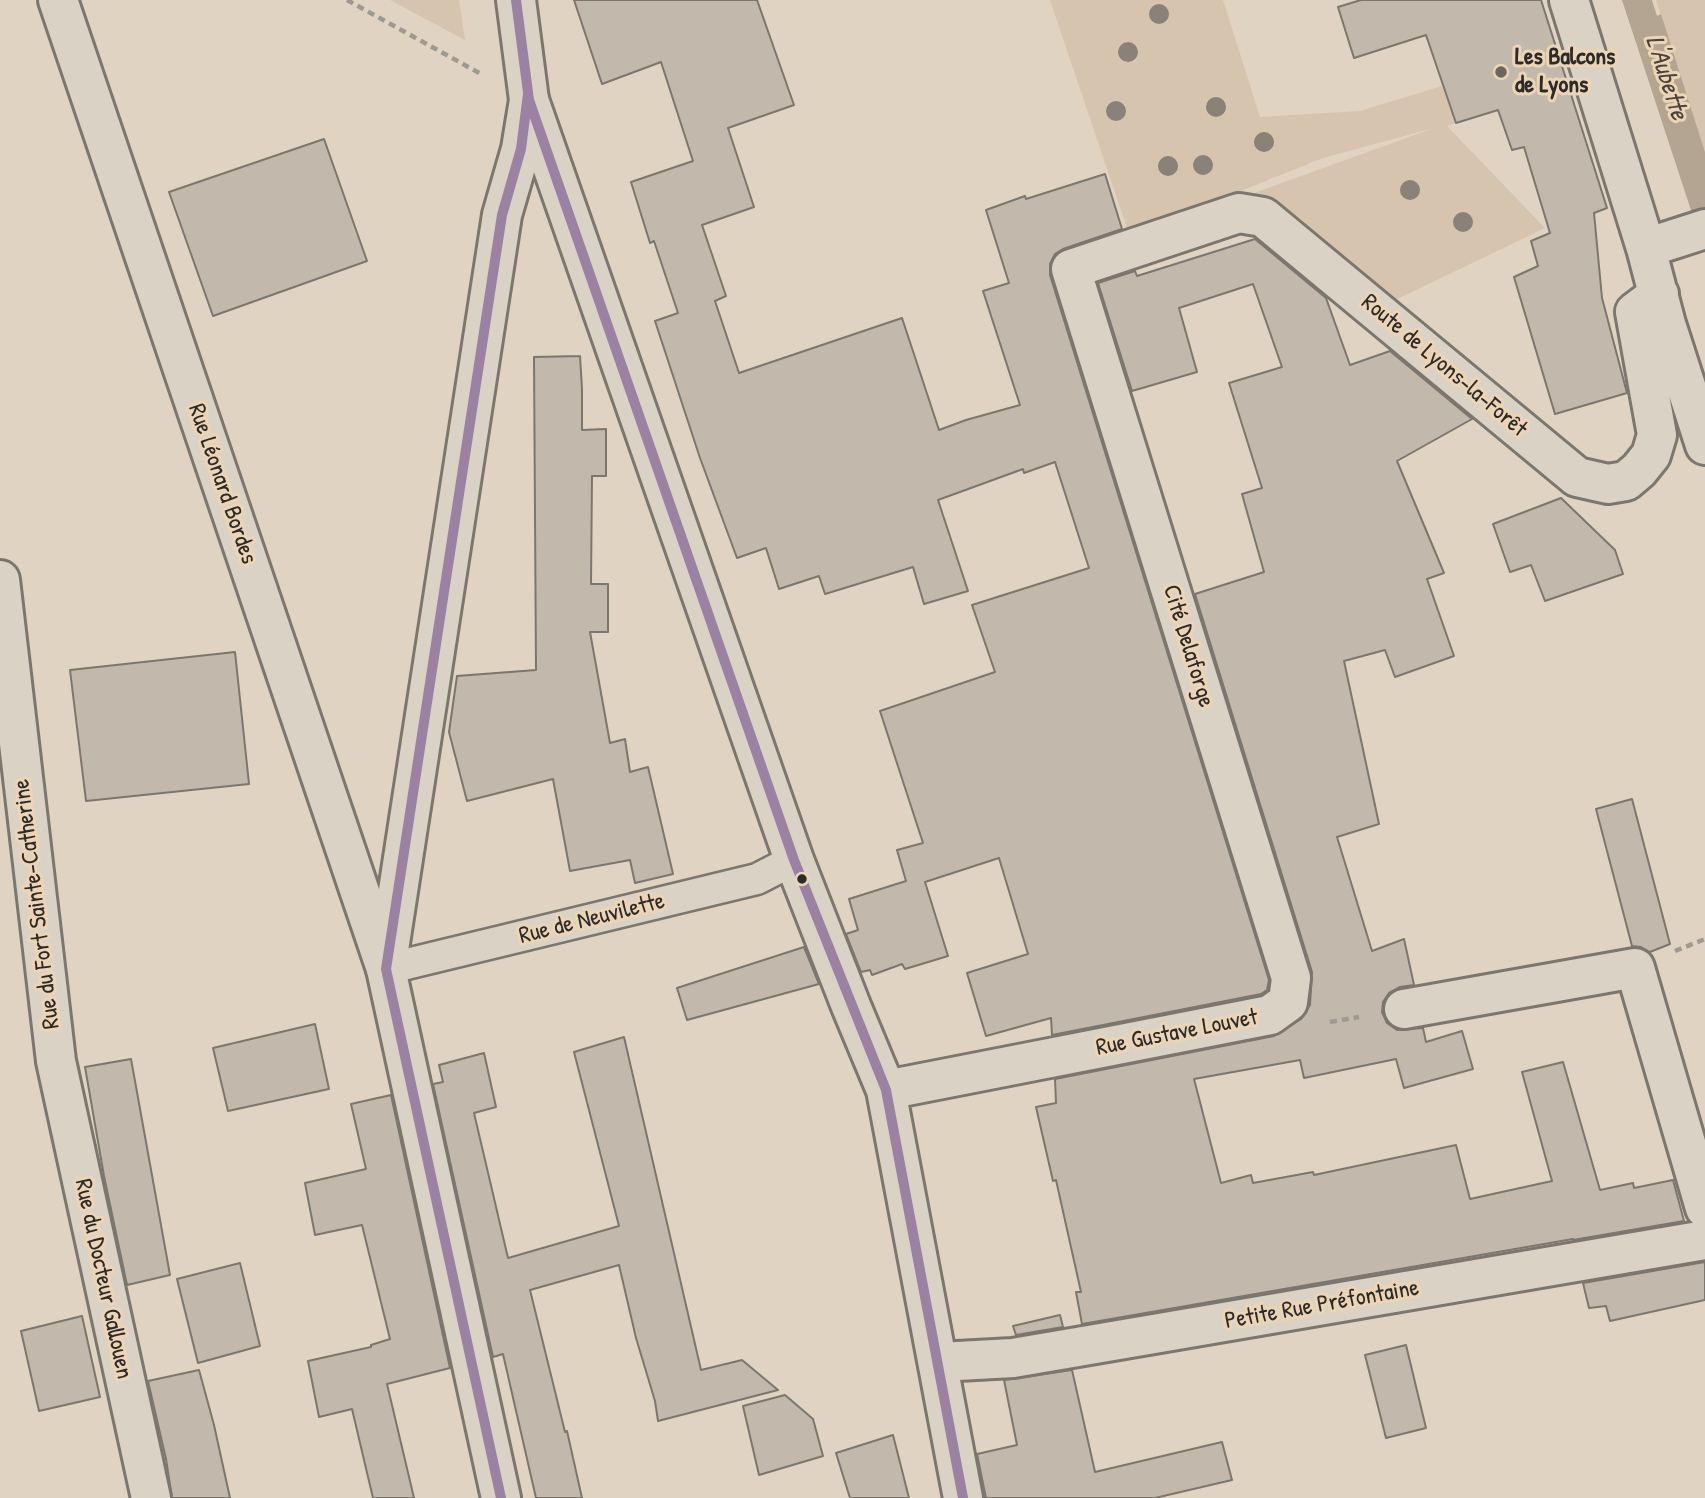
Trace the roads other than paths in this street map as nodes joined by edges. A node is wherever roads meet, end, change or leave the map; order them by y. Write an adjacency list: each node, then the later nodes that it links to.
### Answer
1 (58, 0): 12 (street, Rue Léonard Bordes)
2 (516, 0): 4 (street)
3 (1569, 0): 6 (street)
4 (528, 100): 11 (street); 12 (street)
5 (1696, 232): 6 (street)
6 (1646, 248): 8 (street)
7 (1070, 269): 8 (street, Route de Lyons-la-Forêt); 14 (street, Cité Delaforge)
8 (1659, 294): 9 (street)
9 (1705, 445)
10 (0, 580): 15 (street, Rue du Fort Sainte-Catherine)
11 (793, 860): 12 (lane, Rue de Neuvilette); 16 (street)
12 (386, 969): 21 (street)
13 (1404, 1009): 17 (street)
14 (1270, 1015): 16 (street, Rue Gustave Louvet)
15 (55, 1061): 20 (street, Rue du Docteur Gallouen)
16 (886, 1090): 19 (street)
17 (1705, 1208)
18 (1705, 1240): 19 (street, Petite Rue Préfontaine)
19 (939, 1362): 22 (street)
20 (151, 1498)
21 (501, 1498)
22 (963, 1498)

